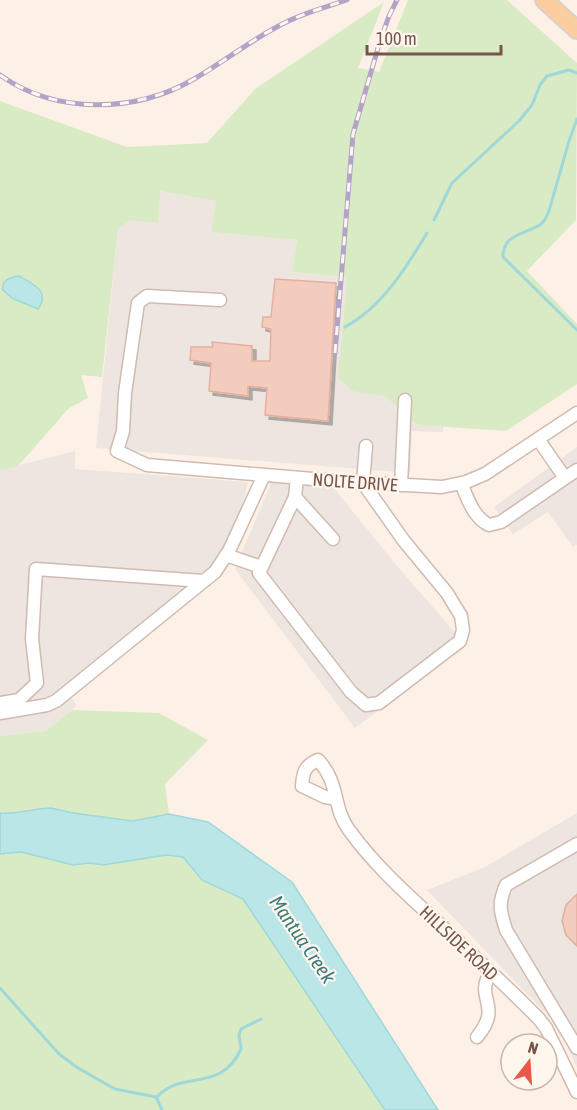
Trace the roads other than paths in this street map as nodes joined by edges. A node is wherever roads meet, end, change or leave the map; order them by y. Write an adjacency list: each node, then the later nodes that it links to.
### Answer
1 (544, 0): 2 (main road)
2 (576, 26)
3 (220, 300): 9 (street, NOLTE DRIVE)
4 (405, 400): 14 (street)
5 (577, 413): 6 (street, NOLTE DRIVE)
6 (538, 439): 11 (street); 13 (street, NOLTE DRIVE)
7 (366, 446): 12 (street)
8 (577, 470): 11 (street)
9 (264, 475): 10 (street, NOLTE DRIVE); 17 (street)
10 (297, 478): 12 (street, NOLTE DRIVE); 15 (street)
11 (565, 478): 13 (street)
12 (363, 483): 14 (street, NOLTE DRIVE); 18 (street)
13 (461, 483): 14 (street, NOLTE DRIVE)
14 (401, 485)
15 (295, 497): 16 (street); 18 (street)
16 (333, 539)
17 (226, 555): 18 (street); 19 (street)
18 (261, 567)
19 (203, 581): 20 (street); 21 (street)
20 (0, 703)
21 (0, 713)
22 (336, 799): 24 (street, HILLSIDE ROAD)
23 (577, 844): 26 (street)
24 (491, 972): 25 (street); 27 (street, HILLSIDE ROAD)
25 (477, 1037)
26 (577, 1048)
27 (577, 1092)

